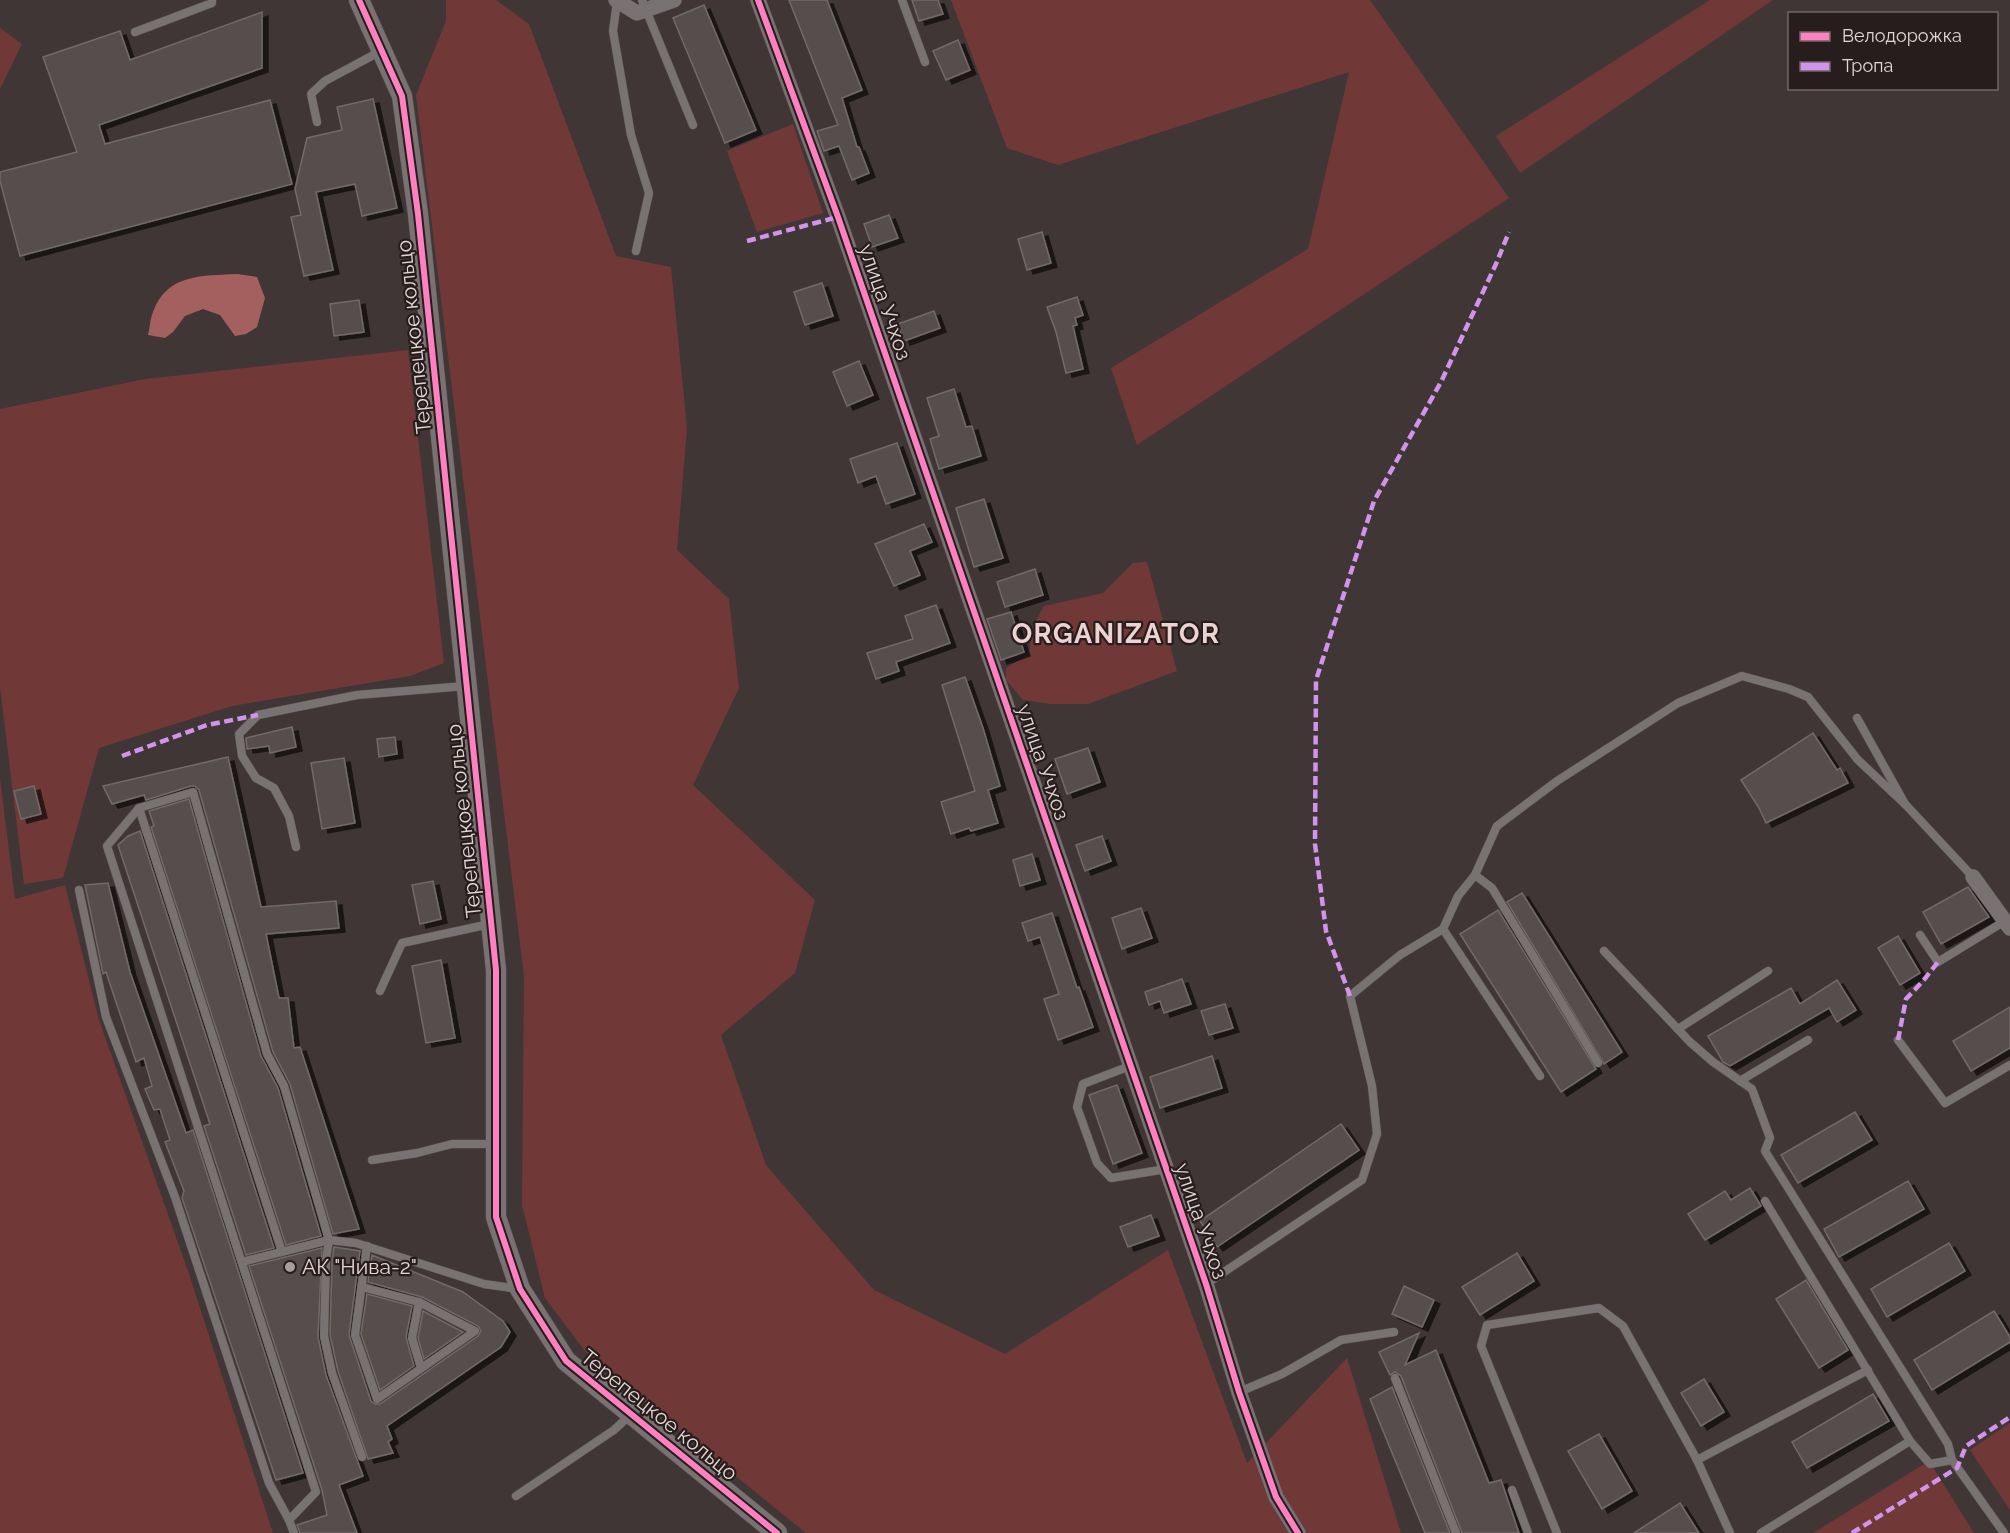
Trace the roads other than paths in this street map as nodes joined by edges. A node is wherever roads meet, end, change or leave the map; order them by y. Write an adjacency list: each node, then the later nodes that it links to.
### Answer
1 (212, 0): 8 (lane)
2 (359, 0): 9 (street, Терепецкое кольцо)
3 (674, 0): 7 (street)
4 (758, 0): 34 (street, улица Учхоз)
5 (902, 0): 10 (lane)
6 (616, 1): 7 (street); 13 (lane)
7 (644, 5): 12 (lane)
8 (135, 32)
9 (382, 50): 11 (lane); 14 (street, Терепецкое кольцо)
10 (925, 62)
11 (317, 122)
12 (693, 125)
13 (636, 251)
14 (467, 686): 18 (lane); 22 (street, Терепецкое кольцо)
15 (1857, 718): 16 (lane)
16 (1905, 804): 19 (lane); 20 (lane)
17 (139, 808): 41 (lane); 43 (lane); 44 (lane)
18 (296, 847)
19 (1475, 875): 24 (lane); 32 (lane)
20 (1973, 877): 23 (street)
21 (80, 890): 61 (lane)
22 (491, 924): 28 (lane); 37 (street, Терепецкое кольцо)
23 (2007, 925): 25 (lane)
24 (1443, 929): 35 (lane); 45 (lane)
25 (1920, 935)
26 (1604, 951): 29 (lane)
27 (1768, 970): 29 (lane)
28 (380, 991)
29 (1678, 1029): 36 (lane)
30 (1808, 1040): 36 (lane)
31 (1898, 1040): 33 (lane)
32 (1598, 1063)
33 (2010, 1065)
34 (1130, 1066): 39 (street, улица Учхоз); 39 (lane)
35 (1540, 1076)
36 (1740, 1081): 58 (lane)
37 (496, 1144): 38 (lane); 47 (street, Терепецкое кольцо)
38 (372, 1160)
39 (1166, 1169): 45 (street, улица Учхоз)
40 (1765, 1201): 51 (lane)
41 (329, 1240): 42 (lane); 43 (lane); 56 (lane)
42 (367, 1246): 46 (lane); 47 (lane)
43 (282, 1252): 44 (lane)
44 (242, 1262): 61 (lane)
45 (1206, 1284): 53 (street, улица Учхоз)
46 (362, 1287): 48 (lane); 50 (lane)
47 (520, 1289): 54 (street, Терепецкое кольцо)
48 (419, 1302): 50 (lane); 50 (lane)
49 (1394, 1332): 53 (lane)
50 (421, 1368)
51 (1868, 1370): 55 (lane); 57 (lane)
52 (1395, 1378): 65 (lane)
53 (1239, 1392): 64 (street, улица Учхоз)
54 (631, 1414): 60 (lane); 63 (street, Терепецкое кольцо)
55 (1910, 1441): 58 (lane); 69 (lane)
56 (362, 1456)
57 (1697, 1460): 67 (lane); 68 (lane)
58 (1952, 1460): 70 (lane)
59 (1512, 1490): 66 (lane)
60 (516, 1496)
61 (289, 1520): 62 (lane)
62 (294, 1533)
63 (777, 1533)
64 (1298, 1533)
65 (1456, 1533)
66 (1528, 1533)
67 (1557, 1533)
68 (1730, 1533)
69 (1761, 1533)
70 (2004, 1533)

